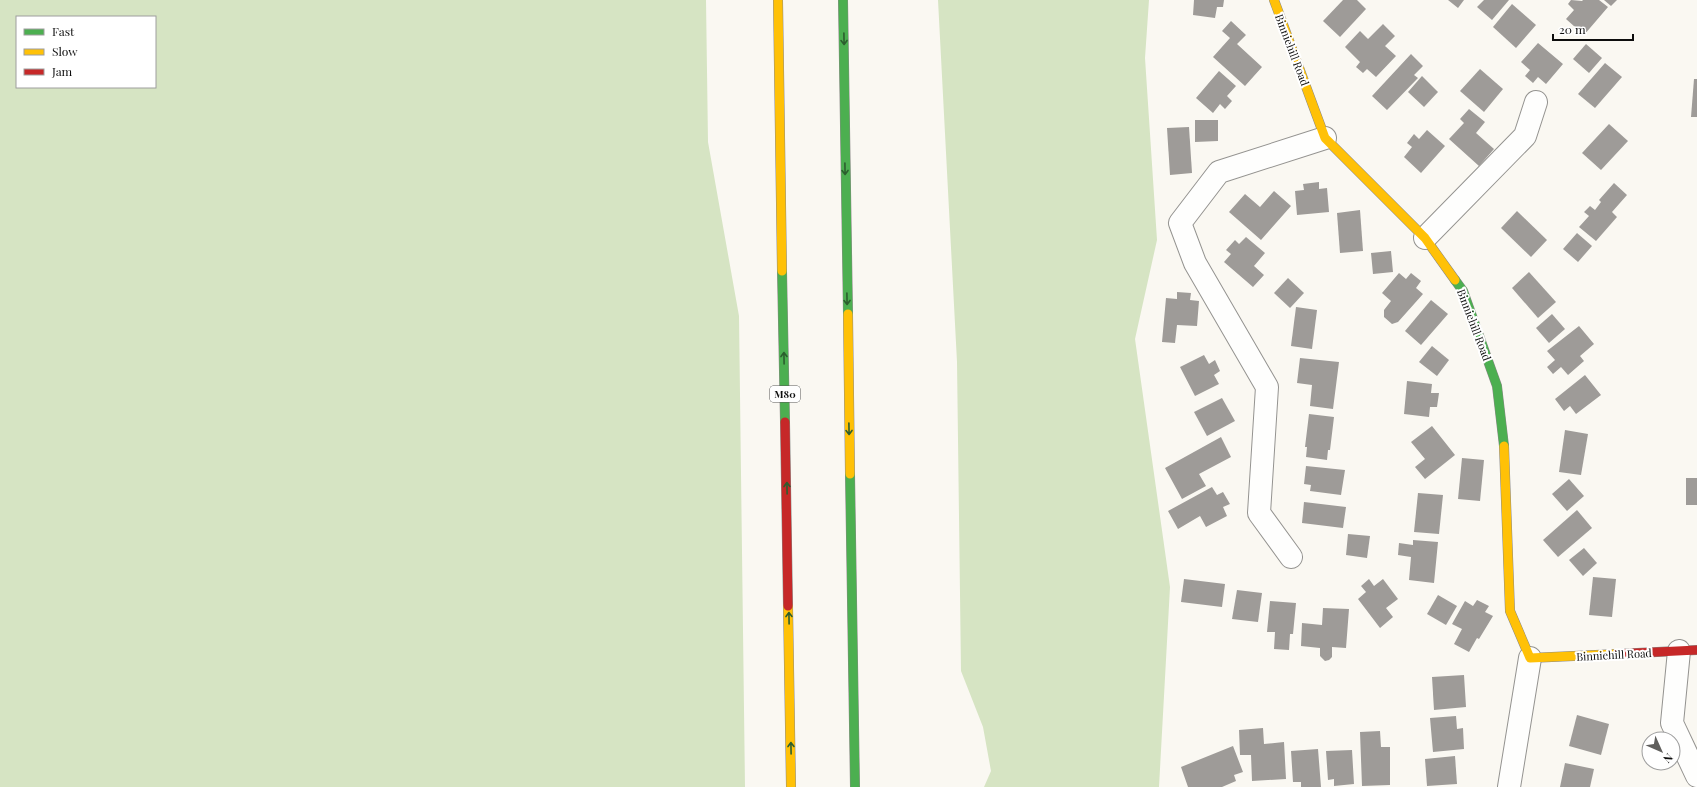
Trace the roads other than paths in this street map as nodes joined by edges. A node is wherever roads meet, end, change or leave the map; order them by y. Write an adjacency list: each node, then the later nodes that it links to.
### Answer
1 (778, 0): 11 (main road, M80, one-way to 1)
2 (843, 0): 12 (main road, one-way to 12)
3 (1274, 0): 5 (main road, Binniehill Road)
4 (1536, 102): 6 (street)
5 (1325, 138): 6 (main road, Binniehill Road); 7 (street)
6 (1425, 238): 9 (main road, Binniehill Road)
7 (1291, 558)
8 (1688, 651): 9 (main road, Binniehill Road); 10 (street)
9 (1530, 658): 13 (street)
10 (1697, 776)
11 (792, 787)
12 (854, 787)
13 (1509, 787)

